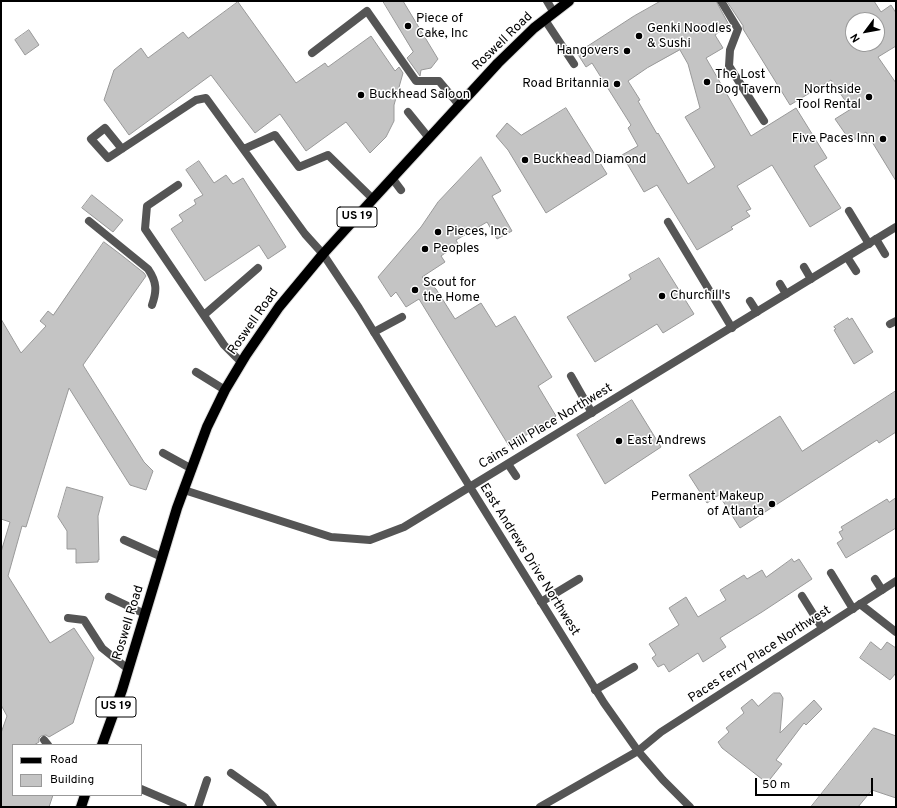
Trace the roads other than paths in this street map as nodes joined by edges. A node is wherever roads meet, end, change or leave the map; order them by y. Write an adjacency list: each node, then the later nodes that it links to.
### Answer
1 (547, 1): 4 (street)
2 (569, 1): 4 (main road, Roswell Road / US 19)
3 (721, 1): 10 (street)
4 (554, 13): 5 (main road, Roswell Road / US 19)
5 (545, 20): 7 (street); 8 (main road, Roswell Road / US 19)
6 (312, 53): 8 (street)
7 (574, 64)
8 (459, 104): 11 (main road, Roswell Road / US 19)
9 (408, 112): 11 (street)
10 (764, 121)
11 (429, 138): 14 (main road, Roswell Road / US 19)
12 (122, 149): 13 (street, East Andrews Drive Northwest)
13 (244, 149): 17 (street); 24 (street, East Andrews Drive Northwest)
14 (392, 178): 16 (street); 17 (main road, Roswell Road / US 19)
15 (178, 185): 36 (street)
16 (401, 190)
17 (373, 199): 24 (main road, Roswell Road / US 19)
18 (849, 211): 23 (street)
19 (89, 221): 34 (street)
20 (668, 222): 38 (street)
21 (896, 227): 22 (street, Cains Hill Place Northwest)
22 (876, 239): 23 (street, Cains Hill Place Northwest); 25 (street)
23 (869, 244): 26 (street, Cains Hill Place Northwest)
24 (323, 254): 39 (street, East Andrews Drive Northwest); 40 (main road, Roswell Road / US 19)
25 (885, 254)
26 (847, 257): 29 (street); 30 (street, Cains Hill Place Northwest)
27 (804, 267): 30 (street)
28 (258, 268): 36 (street)
29 (856, 271)
30 (811, 279): 32 (street, Cains Hill Place Northwest)
31 (780, 284): 32 (street)
32 (786, 294): 35 (street, Cains Hill Place Northwest)
33 (750, 301): 35 (street)
34 (152, 305)
35 (757, 312): 38 (street, Cains Hill Place Northwest)
36 (204, 315): 40 (street)
37 (402, 317): 39 (street)
38 (732, 328): 44 (street, Cains Hill Place Northwest)
39 (374, 332): 49 (street, East Andrews Drive Northwest)
40 (241, 362): 43 (main road, Roswell Road / US 19)
41 (196, 372): 43 (street)
42 (571, 376): 44 (street)
43 (225, 390): 47 (main road, Roswell Road / US 19)
44 (592, 413): 46 (street, Cains Hill Place Northwest)
45 (164, 452): 47 (street)
46 (508, 464): 48 (street); 49 (street, Cains Hill Place Northwest)
47 (192, 469): 50 (main road, Roswell Road / US 19)
48 (516, 476)
49 (470, 488): 50 (street, Cains Hill Place Northwest); 60 (street, East Andrews Drive Northwest)
50 (184, 490): 52 (main road, Roswell Road / US 19)
51 (124, 540): 52 (street)
52 (162, 557): 63 (main road, Roswell Road / US 19)
53 (831, 573): 62 (street)
54 (579, 578): 60 (street)
55 (875, 579): 57 (street)
56 (896, 581): 57 (street, Paces Ferry Place Northwest)
57 (882, 590): 61 (street, Paces Ferry Place Northwest)
58 (802, 596): 65 (street)
59 (109, 597): 63 (street)
60 (541, 602): 69 (street, East Andrews Drive Northwest)
61 (860, 604): 62 (street, Paces Ferry Place Northwest); 66 (street)
62 (852, 609): 65 (street, Paces Ferry Place Northwest)
63 (145, 614): 68 (main road, Roswell Road / US 19)
64 (68, 618): 68 (street)
65 (822, 628): 71 (street, Paces Ferry Place Northwest)
66 (896, 632)
67 (634, 668): 69 (street)
68 (128, 669): 70 (main road, Roswell Road / US 19)
69 (595, 690): 71 (street, East Andrews Drive Northwest)
70 (102, 744)
71 (638, 751): 80 (street, Paces Ferry Place Northwest); 81 (street, East Andrews Drive Northwest)
72 (232, 774): 79 (street)
73 (207, 780): 78 (street)
74 (142, 789): 77 (street)
75 (85, 796): 76 (main road)
76 (81, 807)
77 (183, 807)
78 (198, 807)
79 (273, 807)
80 (540, 807)
81 (690, 807)

